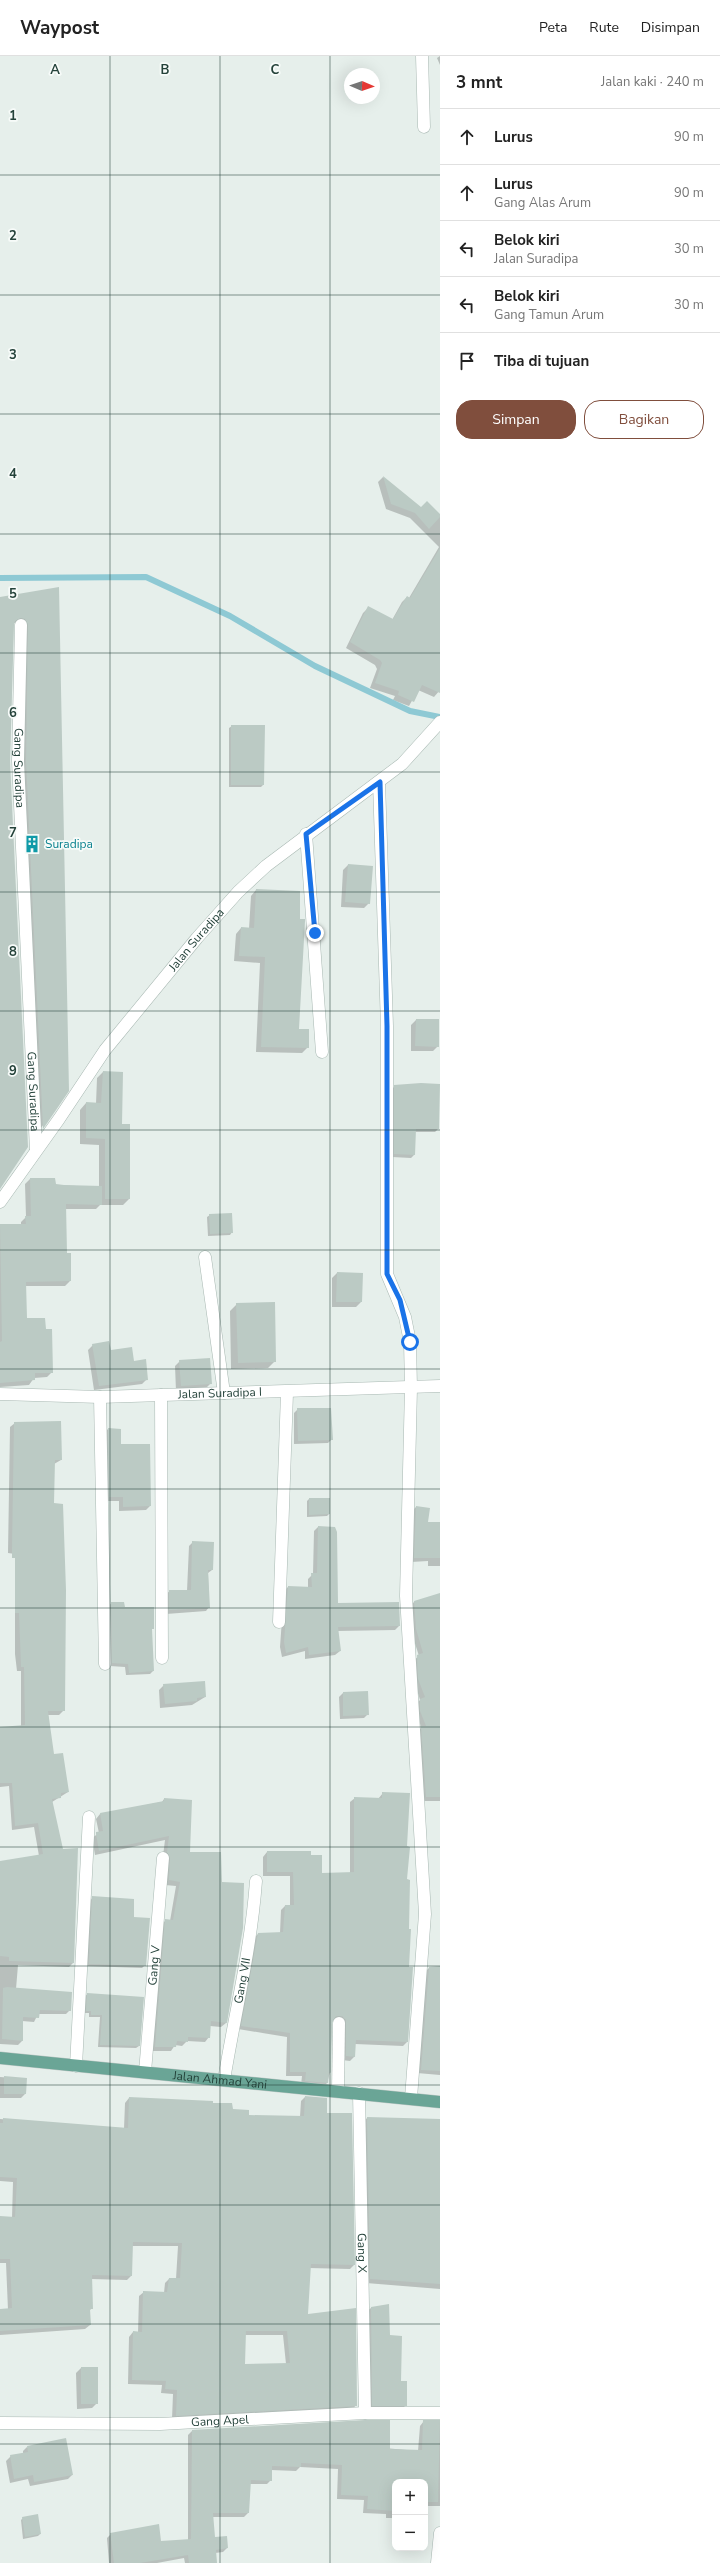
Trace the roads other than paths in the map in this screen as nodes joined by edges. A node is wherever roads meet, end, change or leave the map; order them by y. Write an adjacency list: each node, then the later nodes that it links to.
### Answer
1 (422, 56): 2 (street)
2 (424, 127)
3 (21, 625): 9 (street, Gang Suradipa)
4 (440, 722): 5 (street, Jalan Suradipa)
5 (436, 734): 6 (street, Jalan Suradipa)
6 (380, 782): 7 (street, Jalan Suradipa); 13 (street)
7 (306, 834): 8 (street); 9 (street, Jalan Suradipa)
8 (322, 1052)
9 (36, 1150): 10 (street, Jalan Suradipa)
10 (0, 1202)
11 (205, 1257): 14 (street)
12 (440, 1386): 13 (street, Jalan Suradipa I)
13 (411, 1388): 15 (street, Jalan Suradipa I); 32 (street)
14 (224, 1393): 15 (street, Jalan Suradipa I); 17 (street, Jalan Suradipa I)
15 (287, 1393): 19 (street)
16 (0, 1394): 18 (street, Jalan Suradipa I)
17 (161, 1395): 18 (street, Jalan Suradipa I); 20 (street)
18 (100, 1397): 21 (street)
19 (279, 1622)
20 (162, 1658)
21 (105, 1664)
22 (89, 1817): 27 (street)
23 (163, 1858): 28 (street, Gang V)
24 (256, 1881): 29 (street, Gang VII)
25 (339, 2023): 30 (street)
26 (0, 2058): 27 (main road, Jalan Ahmad Yani)
27 (76, 2066): 28 (main road, Jalan Ahmad Yani)
28 (145, 2072): 29 (main road, Jalan Ahmad Yani)
29 (224, 2080): 30 (main road, Jalan Ahmad Yani)
30 (338, 2091): 31 (main road, Jalan Ahmad Yani)
31 (359, 2093): 32 (main road, Jalan Ahmad Yani); 34 (street, Gang X)
32 (411, 2098): 33 (main road, Jalan Ahmad Yani)
33 (440, 2102)
34 (365, 2413): 35 (street, Gang Apel); 36 (street, Gang Apel)
35 (440, 2413)
36 (0, 2423)
37 (440, 2533): 38 (street)
38 (437, 2563)

